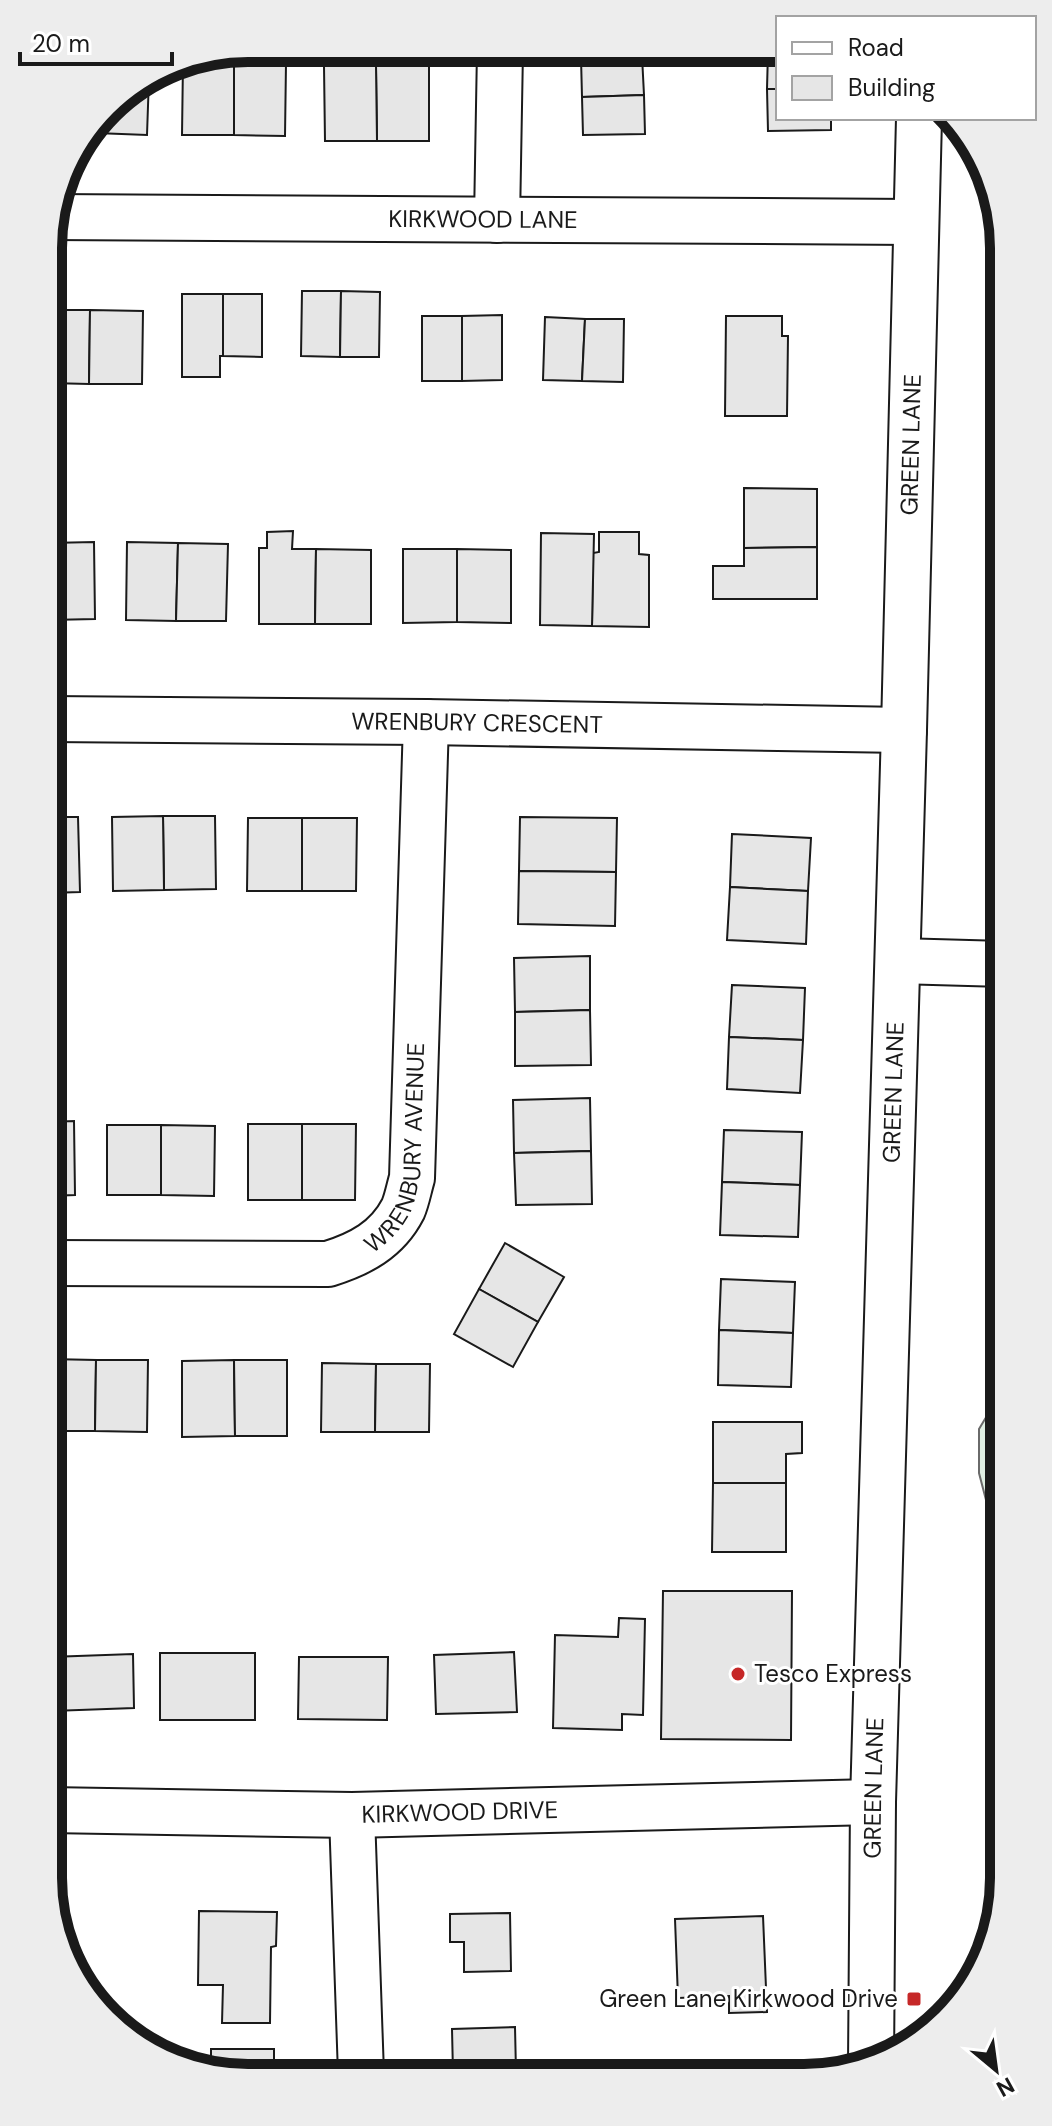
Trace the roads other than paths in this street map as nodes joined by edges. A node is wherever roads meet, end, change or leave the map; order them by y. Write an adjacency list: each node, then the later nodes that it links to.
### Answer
1 (500, 62): 4 (street)
2 (919, 120): 5 (street, GREEN LANE)
3 (65, 217): 4 (street, KIRKWOOD LANE)
4 (497, 220): 5 (street, KIRKWOOD LANE)
5 (916, 222): 8 (street, GREEN LANE)
6 (62, 719): 7 (street, WRENBURY CRESCENT)
7 (426, 722): 8 (street, WRENBURY CRESCENT); 11 (street, WRENBURY AVENUE)
8 (904, 730): 9 (street, GREEN LANE)
9 (898, 961): 10 (street); 12 (street, GREEN LANE)
10 (990, 964)
11 (62, 1263)
12 (873, 1802): 14 (street, KIRKWOOD DRIVE); 15 (street, GREEN LANE)
13 (62, 1810): 14 (street, KIRKWOOD DRIVE)
14 (352, 1815): 16 (street)
15 (871, 2051)
16 (361, 2064)

